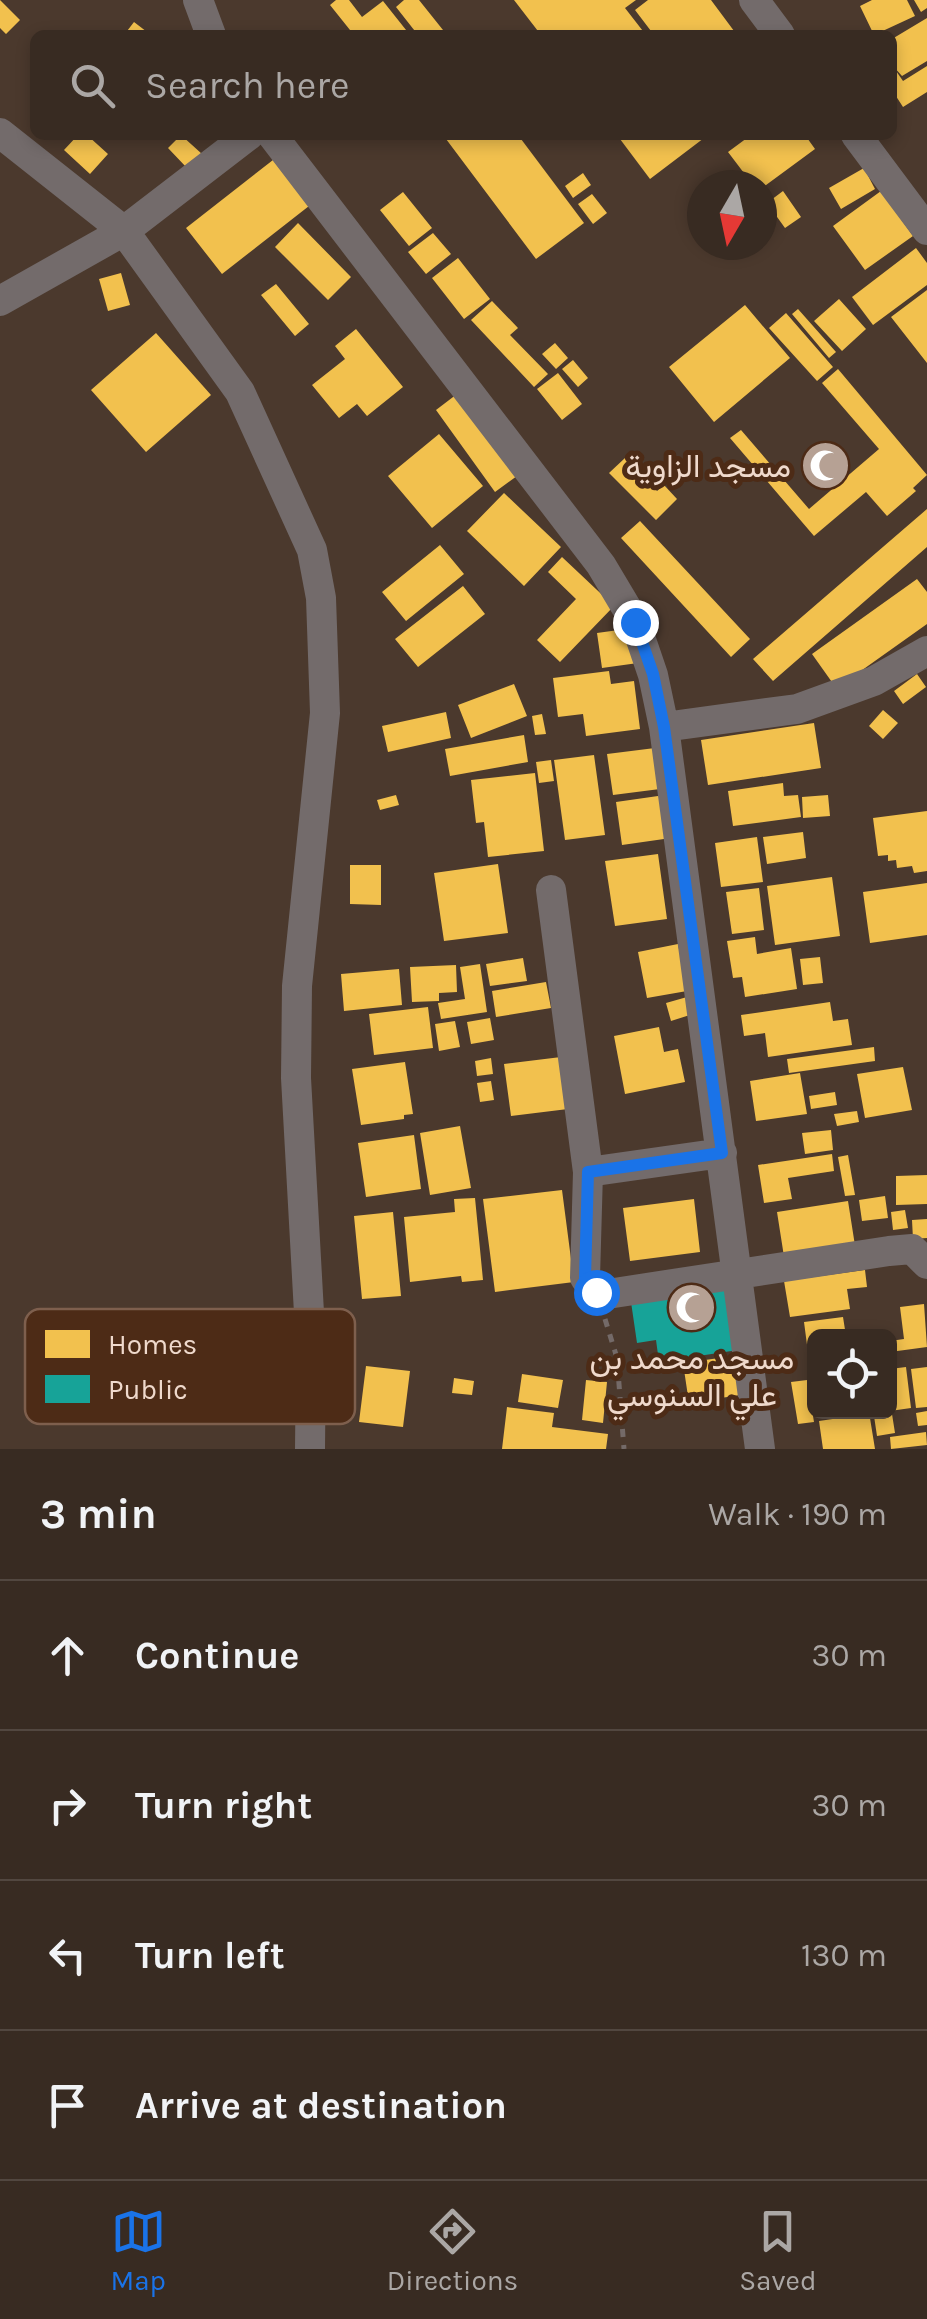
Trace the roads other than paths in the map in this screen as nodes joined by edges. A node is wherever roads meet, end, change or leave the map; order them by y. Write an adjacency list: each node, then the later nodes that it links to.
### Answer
1 (198, 0): 3 (street)
2 (754, 0): 4 (street)
3 (209, 30)
4 (776, 30)
5 (0, 133): 10 (street)
6 (242, 140): 10 (street)
7 (276, 140): 13 (street)
8 (860, 140): 9 (street)
9 (927, 230)
10 (124, 231): 11 (street); 19 (street)
11 (0, 300)
12 (927, 651): 13 (street)
13 (664, 727): 15 (street)
14 (551, 890): 16 (street)
15 (722, 1153): 16 (street); 18 (street)
16 (588, 1172): 18 (street)
17 (927, 1264): 18 (street)
18 (738, 1275): 22 (street)
19 (309, 1309)
20 (310, 1424): 21 (street)
21 (310, 1449)
22 (760, 1449)

